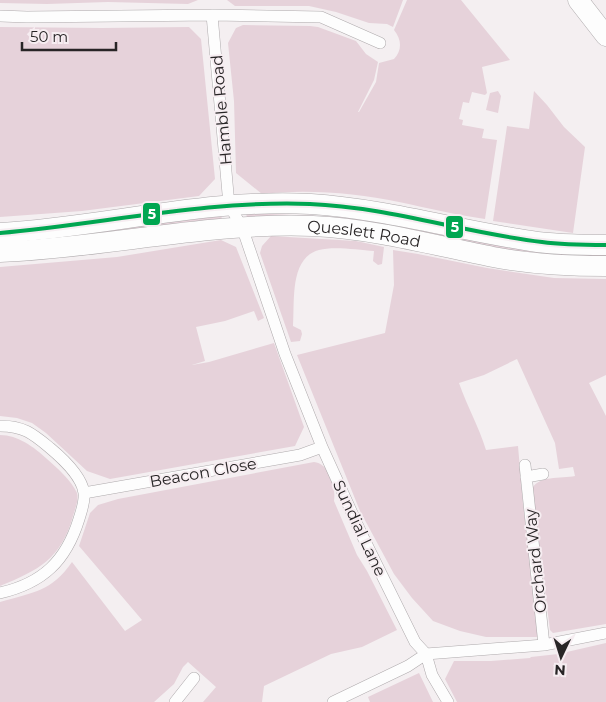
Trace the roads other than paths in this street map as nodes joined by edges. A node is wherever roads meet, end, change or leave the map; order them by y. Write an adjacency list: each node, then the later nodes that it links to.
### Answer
1 (578, 0): 4 (highway)
2 (212, 15): 3 (street); 5 (street); 6 (street, Hamble Road)
3 (0, 16)
4 (606, 36)
5 (380, 43)
6 (229, 204): 7 (street); 8 (highway, Queslett Road); 9 (highway, Queslett Road)
7 (242, 227): 10 (highway, Queslett Road); 11 (highway, Queslett Road); 13 (street, Sundial Lane)
8 (0, 233)
9 (606, 245)
10 (0, 252)
11 (606, 266)
12 (0, 426): 17 (street)
13 (322, 448): 17 (street, Beacon Close); 21 (street, Sundial Lane)
14 (525, 465): 16 (street, Orchard Way)
15 (543, 474): 16 (street)
16 (526, 477): 20 (street, Orchard Way)
17 (84, 493): 18 (street)
18 (0, 593)
19 (606, 633): 20 (street)
20 (544, 645): 21 (street)
21 (426, 654): 24 (street); 25 (street, Sundial Lane)
22 (194, 678): 23 (street)
23 (175, 702)
24 (333, 702)
25 (448, 702)

